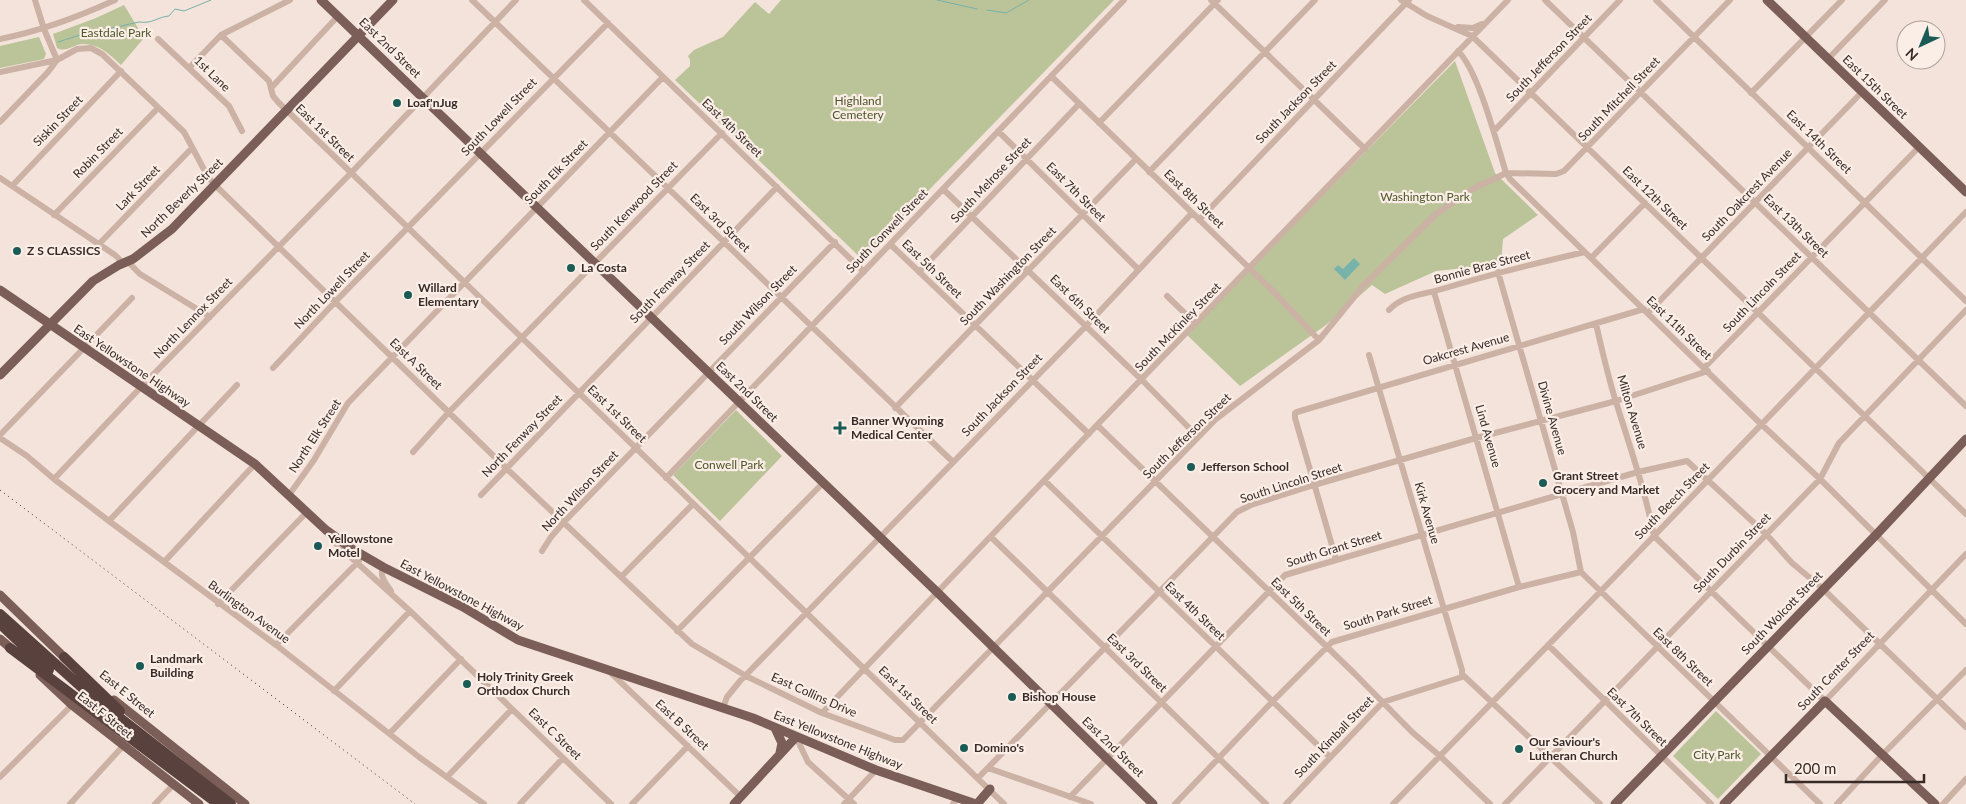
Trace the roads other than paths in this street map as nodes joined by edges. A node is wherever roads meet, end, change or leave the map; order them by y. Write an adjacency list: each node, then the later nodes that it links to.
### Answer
1 (35, 0): 26 (street)
2 (115, 0): 26 (street)
3 (290, 0): 27 (street)
4 (393, 0): 28 (main road, North Beverly Street)
5 (472, 0): 22 (street, East 3rd Street)
6 (516, 0): 22 (street, North Lennox Street)
7 (584, 0): 24 (street, East 4th Street)
8 (1124, 0): 42 (street, South Conwell Street)
9 (1315, 0): 36 (street)
10 (1508, 0): 23 (street, South McKinley Street)
11 (1545, 0): 30 (street, East 13th Street)
12 (1620, 0): 30 (street, South Jefferson Street)
13 (1656, 0): 31 (street, East 14th Street)
14 (1730, 0): 31 (street, South Mitchell Street)
15 (1767, 0): 32 (main road, East 15th Street)
16 (1842, 0): 32 (street)
17 (324, 1): 21 (main road, East 2nd Street)
18 (1215, 1): 36 (street); 56 (street)
19 (1405, 1): 25 (street, East 12th Street); 51 (street, South Jackson Street)
20 (1883, 1): 37 (street)
21 (338, 16): 28 (main road, East 2nd Street); 45 (street)
22 (495, 22): 44 (street, East 3rd Street); 50 (street, North Lennox Street)
23 (1486, 22): 25 (street); 29 (street, South McKinley Street)
24 (608, 23): 43 (street, East 4th Street); 44 (street, South Lowell Street)
25 (1451, 26): 29 (street, East 12th Street)
26 (44, 29): 33 (street); 38 (street)
27 (221, 35): 39 (street); 45 (street, East 1st Street)
28 (359, 36): 50 (main road, East 2nd Street); 54 (main road, North Beverly Street)
29 (1472, 36): 35 (street, South McKinley Street); 48 (street, East 12th Street)
30 (1584, 37): 46 (street, East 13th Street); 48 (street, South Jefferson Street)
31 (1694, 37): 46 (street, South Mitchell Street); 49 (street, East 14th Street)
32 (1806, 38): 37 (main road, East 15th Street); 49 (street)
33 (0, 39)
34 (158, 39): 39 (street, 1st Lane)
35 (1458, 51): 58 (street, East 11th Street); 66 (street, South McKinley Street)
36 (1265, 52): 51 (street); 70 (street)
37 (1828, 59): 47 (main road, East 15th Street)
38 (57, 60): 40 (street, East A Street); 41 (street); 55 (street)
39 (189, 68): 57 (street, 1st Lane)
40 (121, 71): 53 (street, East A Street); 75 (street, Siskin Street)
41 (0, 72)
42 (1051, 76): 52 (street, East 8th Street); 59 (street, South Conwell Street)
43 (663, 77): 60 (street, South Elk Street); 61 (street, East 4th Street)
44 (553, 78): 60 (street, East 3rd Street); 67 (street, South Lowell Street)
45 (271, 88): 54 (street, East 1st Street)
46 (1641, 92): 64 (street, South Mitchell Street); 80 (street, East 13th Street)
47 (1862, 92): 62 (main road, East 15th Street); 65 (street, South Oakcrest Avenue)
48 (1530, 93): 58 (street, South Jefferson Street); 64 (street, East 12th Street)
49 (1751, 93): 65 (street, East 14th Street)
50 (424, 97): 67 (main road, East 2nd Street); 71 (street, North Lennox Street)
51 (1314, 100): 66 (street); 89 (street, South Jackson Street)
52 (1079, 104): 56 (street, East 8th Street); 68 (street, South Melrose Street)
53 (158, 108): 63 (street, East A Street); 87 (street, Robin Street)
54 (286, 110): 71 (street, East 1st Street); 74 (main road, North Beverly Street)
55 (0, 122)
56 (1099, 123): 69 (street, East 8th Street)
57 (242, 131)
58 (1494, 131): 72 (street, East 11th Street)
59 (998, 132): 68 (street, East 7th Street); 78 (street, South Conwell Street)
60 (609, 133): 77 (street, East 3rd Street); 83 (street, South Elk Street)
61 (722, 133): 76 (street, East 4th Street); 77 (street, South Kenwood Street)
62 (1919, 147): 79 (main road, East 15th Street); 81 (street, South Lincoln Street)
63 (192, 148): 74 (street, East A Street); 93 (street, Lark Street)
64 (1587, 148): 72 (street, South Mitchell Street); 82 (street, East 12th Street)
65 (1808, 148): 80 (street, South Oakcrest Avenue); 81 (street, East 14th Street)
66 (1365, 149): 103 (street, South McKinley Street)
67 (480, 153): 83 (main road, East 2nd Street); 90 (street, South Lowell Street)
68 (1026, 159): 85 (street, East 7th Street); 88 (street, South Melrose Street)
69 (1136, 159): 70 (street, East 8th Street); 85 (street, South Washington Street)
70 (1149, 172): 86 (street, East 8th Street)
71 (351, 173): 90 (street, East 1st Street); 95 (street, North Lennox Street)
72 (1506, 173): 96 (street, East 11th Street); 131 (street, South Jefferson Street)
73 (0, 178): 75 (street)
74 (215, 185): 95 (street, East A Street); 101 (main road, North Beverly Street)
75 (12, 186): 87 (street)
76 (777, 187): 91 (street, South Fenway Street); 92 (street, East 4th Street)
77 (667, 188): 91 (street, East 3rd Street); 102 (street, South Kenwood Street)
78 (944, 189): 88 (street, East 6th Street); 94 (street, South Conwell Street)
79 (1966, 192)
80 (1755, 202): 97 (street, East 13th Street); 99 (street, South Oakcrest Avenue)
81 (1865, 202): 97 (street, South Lincoln Street); 100 (street, East 14th Street)
82 (1645, 203): 98 (street); 99 (street, East 12th Street)
83 (537, 208): 102 (main road, East 2nd Street); 109 (street, South Elk Street)
84 (1966, 212): 100 (street, South Beech Street)
85 (1082, 214): 104 (street, East 7th Street); 105 (street, South Washington Street)
86 (1192, 214): 89 (street, East 8th Street); 104 (street, South Jackson Street)
87 (54, 215): 93 (street)
88 (972, 216): 105 (street, East 6th Street); 107 (street, South Melrose Street)
89 (1199, 220): 103 (street, East 8th Street)
90 (408, 227): 109 (street, East 1st Street); 116 (street, North Lowell Street)
91 (724, 242): 112 (street, East 3rd Street); 123 (street, South Fenway Street)
92 (835, 242): 106 (street, East 4th Street); 112 (street, South Wilson Street)
93 (99, 244): 101 (street)
94 (890, 244): 106 (street, South Conwell Street); 107 (street, East 5th Street)
95 (278, 246): 116 (street, East A Street); 122 (street, North Lennox Street)
96 (1584, 252): 98 (street, East 11th Street); 108 (street, Bonnie Brae Street)
97 (1812, 257): 120 (street, East 13th Street); 121 (street, South Lincoln Street)
98 (1591, 258): 119 (street, East 11th Street)
99 (1702, 258): 119 (street, South Oakcrest Avenue); 121 (street, East 12th Street)
100 (1922, 258): 115 (street, East 14th Street); 120 (street, South Beech Street)
101 (126, 262): 122 (street); 124 (main road, North Beverly Street)
102 (594, 262): 123 (main road, East 2nd Street); 130 (street, South Kenwood Street)
103 (1250, 269): 125 (street, South McKinley Street); 131 (street, East 8th Street)
104 (1138, 270): 129 (street, South Jackson Street)
105 (1029, 271): 127 (street, South Washington Street); 129 (street, East 6th Street)
106 (864, 272): 128 (street, South Conwell Street)
107 (919, 272): 127 (street, East 5th Street)
108 (1498, 272): 111 (street, Bonnie Brae Street); 132 (street, Divine Avenue)
109 (465, 283): 130 (street, East 1st Street); 135 (street, North Elk Street)
110 (0, 290): 124 (main road, East Yellowstone Highway)
111 (1434, 292): 117 (street, Bonnie Brae Street); 137 (street, Lind Avenue)
112 (781, 296): 128 (street, East 3rd Street); 141 (street, South Wilson Street)
113 (1167, 296): 125 (street)
114 (132, 298): 133 (street)
115 (1966, 301)
116 (336, 302): 135 (street, East A Street); 138 (street, North Lowell Street)
117 (1389, 310)
118 (1966, 310): 136 (street, South Durbin Street)
119 (1646, 311): 126 (street, Oakcrest Avenue); 139 (street, East 11th Street)
120 (1869, 312): 136 (street, East 13th Street); 140 (street, South Beech Street)
121 (1757, 313): 139 (street, South Lincoln Street); 140 (street, East 12th Street)
122 (210, 317): 147 (street, North Lennox Street)
123 (652, 318): 141 (main road, East 2nd Street); 148 (street, South Fenway Street)
124 (50, 324): 133 (main road, East Yellowstone Highway); 142 (main road, North Beverly Street)
125 (1196, 324): 144 (street, South McKinley Street)
126 (1596, 324): 132 (street, Oakcrest Avenue); 149 (street, Milton Avenue)
127 (975, 325): 143 (street, East 5th Street); 152 (street, South Washington Street)
128 (812, 326): 150 (street, South Conwell Street); 152 (street, East 3rd Street)
129 (1086, 326): 143 (street, South Jackson Street); 144 (street, East 6th Street)
130 (522, 338): 148 (street, East 1st Street); 153 (street, South Kenwood Street)
131 (1319, 340): 161 (street, South Jefferson Street)
132 (1520, 346): 137 (street, Oakcrest Avenue); 155 (street, Divine Avenue)
133 (84, 348): 147 (main road, East Yellowstone Highway); 160 (street)
134 (1370, 355): 146 (street, Kirk Avenue)
135 (393, 358): 153 (street, East A Street); 181 (street, North Elk Street)
136 (1919, 360): 151 (street, East 13th Street); 154 (street, South Durbin Street)
137 (1456, 364): 146 (street, Oakcrest Avenue); 162 (street, Lind Avenue)
138 (274, 368)
139 (1706, 369): 149 (street, South Lincoln Street); 156 (street, East 11th Street)
140 (1814, 369): 154 (street, East 12th Street); 156 (street, South Beech Street)
141 (709, 373): 150 (main road, East 2nd Street); 164 (street, South Wilson Street)
142 (0, 375)
143 (1032, 380): 159 (street, East 5th Street); 167 (street, South Jackson Street)
144 (1142, 380): 158 (street, South McKinley Street); 161 (street, East 6th Street)
145 (237, 385): 157 (street)
146 (1380, 386): 166 (street, Kirk Avenue); 179 (street, Oakcrest Avenue)
147 (141, 387): 157 (main road, East Yellowstone Highway); 173 (street, North Lennox Street)
148 (579, 393): 164 (street, East 1st Street); 169 (street, North Fenway Street)
149 (1616, 401): 155 (street, South Lincoln Street); 170 (street, Milton Avenue)
150 (739, 402): 171 (street, South Conwell Street); 178 (main road, East 2nd Street)
151 (1966, 406)
152 (895, 408): 167 (street, East 3rd Street)
153 (449, 412): 165 (street, South Kenwood Street); 169 (street, East A Street)
154 (1865, 416): 172 (street, East 12th Street); 174 (street, South Durbin Street)
155 (1541, 420): 162 (street, South Lincoln Street); 180 (street, Divine Avenue)
156 (1761, 424): 174 (street, East 11th Street); 176 (street, South Beech Street)
157 (198, 425): 168 (main road, East Yellowstone Highway); 187 (street)
158 (1097, 425): 159 (street, South McKinley Street); 177 (street, East 5th Street)
159 (1089, 434): 175 (street, South McKinley Street)
160 (0, 437): 173 (street, Burlington Avenue)
161 (1198, 438): 177 (street, South Jefferson Street)
162 (1476, 438): 166 (street, South Lincoln Street); 185 (street, Lind Avenue)
163 (1966, 439): 172 (main road, South Wolcott Street)
164 (636, 448): 171 (street, East 1st Street); 188 (street, North Wilson Street)
165 (413, 452)
166 (1401, 461): 179 (street, South Lincoln Street); 189 (street, Kirk Avenue)
167 (953, 462): 195 (street, South Jackson Street)
168 (255, 464): 181 (main road, East Yellowstone Highway); 202 (street)
169 (507, 469): 182 (street, North Fenway Street); 188 (street, East A Street)
170 (1638, 472): 176 (street, South Grant Street); 180 (street, South Grant Street); 191 (street, Milton Avenue)
171 (666, 478): 183 (street, East 1st Street)
172 (1929, 478): 186 (street, East 12th Street); 192 (main road, South Wolcott Street)
173 (54, 479): 187 (street, Burlington Avenue)
174 (1820, 479): 190 (street, South Durbin Street); 192 (street, East 11th Street)
175 (1045, 481): 193 (street, East 4th Street); 196 (street, South McKinley Street)
176 (1707, 481): 190 (street); 191 (street, South Beech Street)
177 (1155, 482): 193 (street, South Jefferson Street); 194 (street, East 5th Street)
178 (823, 483): 195 (main road, East 2nd Street); 199 (street)
179 (1314, 485): 194 (street, South Lincoln Street); 201 (street)
180 (1562, 494): 185 (street, South Grant Street); 204 (street, Divine Avenue)
181 (289, 495): 184 (main road, East Yellowstone Highway)
182 (481, 495)
183 (693, 504): 199 (street, East 1st Street); 205 (street)
184 (307, 512): 200 (main road, East Yellowstone Highway); 217 (street)
185 (1498, 513): 189 (street, South Grant Street); 206 (street, Lind Avenue)
186 (1966, 514)
187 (109, 521): 202 (street, Burlington Avenue)
188 (564, 522): 197 (street, North Wilson Street); 205 (street, East A Street)
189 (1422, 534): 201 (street, South Grant Street); 218 (street, Kirk Avenue)
190 (1766, 534): 207 (street); 208 (street, South Durbin Street)
191 (1654, 536): 208 (street); 213 (street, South Beech Street)
192 (1875, 536): 207 (main road, South Wolcott Street); 209 (street, East 11th Street)
193 (1101, 537): 211 (street, East 4th Street); 214 (street, South Jefferson Street)
194 (1212, 537): 211 (street, South Lincoln Street); 212 (street, East 5th Street)
195 (880, 538): 210 (main road, East 2nd Street); 221 (street, South Jackson Street)
196 (992, 538): 210 (street, South McKinley Street); 214 (street, East 3rd Street)
197 (542, 551)
198 (1966, 554): 209 (street, South Center Street)
199 (749, 557): 221 (street, East 1st Street); 224 (street)
200 (360, 559): 203 (main road, East Yellowstone Highway); 216 (street, East C Street); 227 (street)
201 (1336, 559): 212 (street, South Grant Street)
202 (164, 562): 217 (street, Burlington Avenue)
203 (383, 567): 216 (street, East C Street); 239 (main road, East Yellowstone Highway)
204 (1581, 572): 206 (street, South Park Street); 213 (street, East 8th Street)
205 (621, 577): 224 (street, East A Street)
206 (1519, 587): 218 (street, South Park Street)
207 (1822, 588): 226 (street); 229 (main road, South Wolcott Street)
208 (1712, 591): 229 (street); 232 (street, South Durbin Street)
209 (1932, 591): 223 (street, East 11th Street); 226 (street, South Center Street)
210 (937, 592): 235 (main road, East 2nd Street); 238 (street, South McKinley Street)
211 (1159, 592): 230 (street, East 4th Street); 234 (street, South Lincoln Street)
212 (1269, 592): 230 (street, South Grant Street); 231 (street, East 5th Street)
213 (1600, 592): 228 (street, South Beech Street); 232 (street, East 8th Street)
214 (1048, 593): 234 (street, East 3rd Street); 235 (street, South Jefferson Street)
215 (0, 595): 236 (main road, East E Street)
216 (396, 598): 219 (street, East C Street)
217 (218, 604): 227 (street, Burlington Avenue)
218 (1443, 608): 231 (street, South Park Street); 242 (street, Kirk Avenue)
219 (410, 611): 237 (street, East C Street); 243 (street)
220 (0, 614): 264 (highway)
221 (807, 615): 238 (street, East 1st Street); 241 (street, South Jackson Street)
222 (0, 624): 259 (highway)
223 (1966, 624)
224 (677, 631): 241 (street, East A Street)
225 (0, 639): 233 (main road, East F Street)
226 (1880, 644): 244 (street); 246 (street, South Center Street)
227 (276, 645): 243 (street, Burlington Avenue)
228 (1548, 645): 245 (street, East 7th Street); 249 (street, South Beech Street)
229 (1767, 646): 246 (street); 250 (main road, South Wolcott Street)
230 (1216, 647): 247 (street, East 4th Street); 251 (street, South Grant Street)
231 (1326, 647): 247 (street, South Park Street); 248 (street, East 5th Street)
232 (1657, 647): 245 (street, South Durbin Street); 250 (street, East 8th Street)
233 (10, 648): 253 (main road, East F Street); 259 (highway)
234 (1105, 648): 251 (street, East 3rd Street); 252 (street, South Lincoln Street)
235 (994, 649): 252 (main road, East 2nd Street); 257 (street, South Jefferson Street)
236 (64, 657): 264 (highway); 294 (main road, East E Street)
237 (461, 659): 255 (street, East C Street); 261 (street)
238 (864, 668): 256 (street, South McKinley Street); 257 (street, East 1st Street)
239 (608, 670): 254 (main road, East Yellowstone Highway); 266 (street, East B Street)
240 (1966, 670): 244 (street)
241 (746, 676): 254 (street, South Jackson Street); 256 (street, East Collins Drive)
242 (1462, 677): 248 (street, South Kimball Street); 249 (street)
243 (334, 691): 261 (street, Burlington Avenue)
244 (1936, 699): 258 (street); 267 (street)
245 (1605, 700): 270 (street, East 7th Street); 275 (street, South Durbin Street)
246 (1825, 701): 267 (main road); 268 (main road, South Center Street)
247 (1272, 702): 272 (street, East 4th Street); 274 (street, South Park Street)
248 (1383, 702): 269 (street, East 5th Street); 272 (street, South Kimball Street)
249 (1492, 702): 269 (street, South Beech Street); 275 (street)
250 (1714, 702): 268 (street, East 8th Street); 270 (main road, South Wolcott Street)
251 (1162, 703): 274 (street, East 3rd Street); 276 (street, South Grant Street)
252 (1050, 704): 276 (main road, East 2nd Street); 277 (street, South Lincoln Street)
253 (72, 705): 265 (main road, East F Street); 280 (street)
254 (723, 708): 260 (main road, East Yellowstone Highway)
255 (512, 709): 273 (street, East C Street); 279 (street)
256 (822, 713): 263 (street, East Collins Drive)
257 (921, 724): 263 (street, South Jefferson Street); 281 (street, East 1st Street)
258 (1966, 727)
259 (116, 728): 292 (highway)
260 (775, 728): 262 (main road, East Yellowstone Highway); 271 (main road)
261 (390, 733): 279 (street, Burlington Avenue)
262 (796, 737): 271 (main road); 278 (main road, East Yellowstone Highway); 288 (street)
263 (903, 740)
264 (150, 742): 293 (highway)
265 (123, 746): 283 (main road, East F Street); 289 (street)
266 (688, 746): 285 (street, East B Street); 298 (street)
267 (1883, 754): 315 (street); 316 (main road)
268 (1772, 755): 313 (main road, South Center Street); 314 (street, East 8th Street)
269 (1440, 756): 307 (street, South Beech Street); 308 (street, East 5th Street)
270 (1661, 756): 311 (main road, South Wolcott Street); 312 (street, East 7th Street)
271 (778, 757): 285 (main road)
272 (1330, 757): 306 (street, South Kimball Street)
273 (563, 758): 296 (street); 297 (street, East C Street)
274 (1219, 758): 304 (street, South Park Street); 305 (street, East 3rd Street)
275 (1551, 758): 309 (street, South Durbin Street); 310 (street)
276 (1107, 759): 286 (street, South Grant Street); 303 (main road, East 2nd Street)
277 (988, 768): 281 (street, South Lincoln Street); 286 (street)
278 (876, 770): 287 (main road, East Yellowstone Highway); 288 (street)
279 (448, 776): 295 (street, Burlington Avenue)
280 (0, 777)
281 (978, 778): 284 (street, East 1st Street)
282 (1966, 779): 317 (street)
283 (174, 784): 290 (street); 291 (main road, East F Street)
284 (990, 789): 300 (main road); 301 (street, East 1st Street)
285 (741, 796): 299 (main road)
286 (1070, 797): 302 (street)
287 (955, 801): 300 (main road, East Yellowstone Highway)
288 (849, 802)
289 (70, 804)
290 (155, 804)
291 (199, 804)
292 (218, 804)
293 (231, 804)
294 (244, 804)
295 (484, 804)
296 (520, 804)
297 (611, 804)
298 (632, 804)
299 (734, 804)
300 (976, 804)
301 (1004, 804)
302 (1091, 804)
303 (1153, 804)
304 (1175, 804)
305 (1266, 804)
306 (1286, 804)
307 (1393, 804)
308 (1490, 804)
309 (1505, 804)
310 (1600, 804)
311 (1614, 804)
312 (1711, 804)
313 (1724, 804)
314 (1820, 804)
315 (1837, 804)
316 (1934, 804)
317 (1943, 804)

